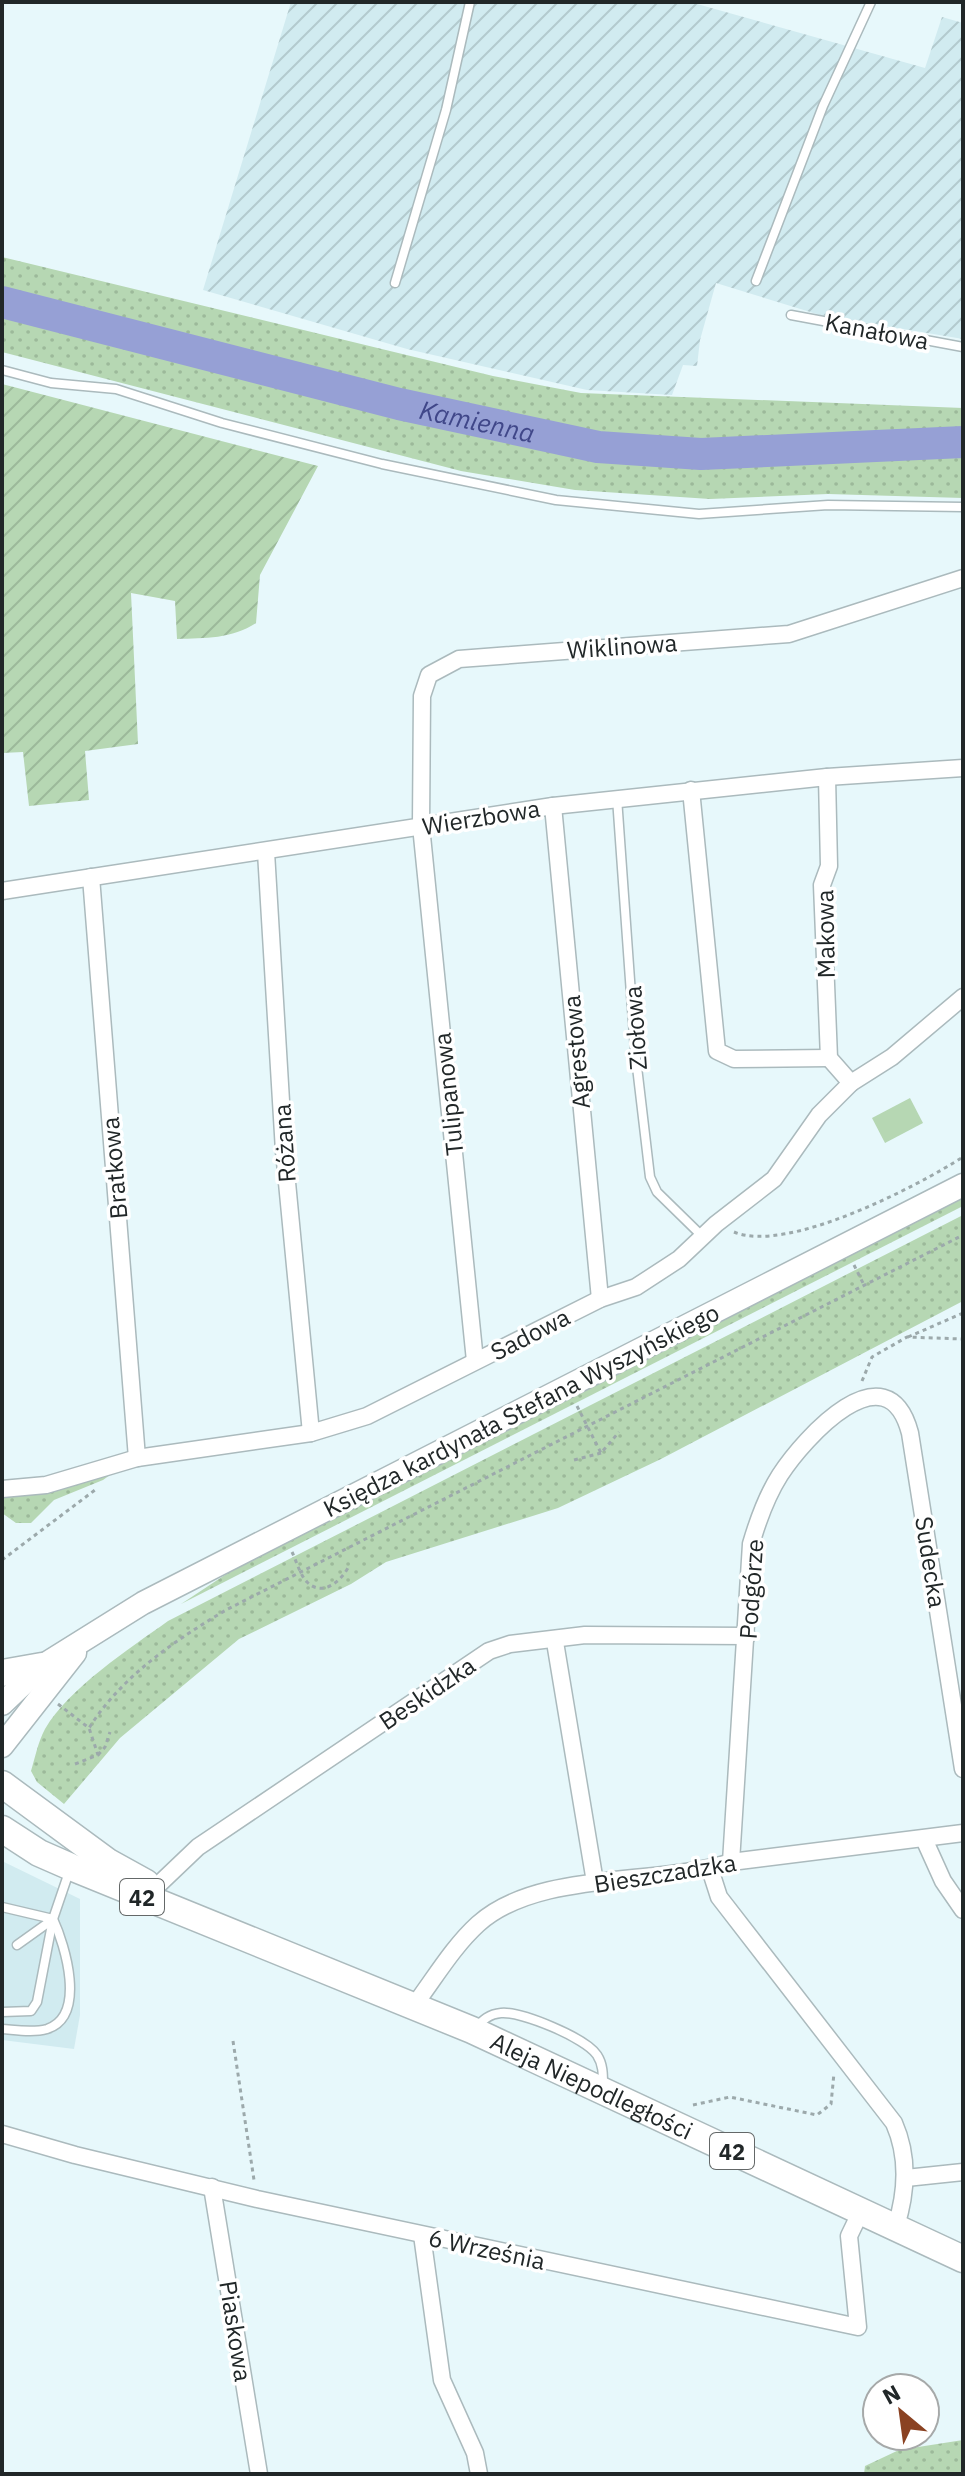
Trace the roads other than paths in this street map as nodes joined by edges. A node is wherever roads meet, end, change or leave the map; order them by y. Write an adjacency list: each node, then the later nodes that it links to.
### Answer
1 (470, 2): 4 (lane)
2 (871, 2): 3 (lane)
3 (756, 281)
4 (395, 283)
5 (791, 315): 6 (lane, Kanałowa)
6 (963, 347)
7 (2, 370): 8 (lane)
8 (963, 507)
9 (963, 578): 15 (street, Wiklinowa)
10 (963, 768): 11 (street, Wierzbowa)
11 (827, 777): 12 (street, Wierzbowa); 20 (street, Makowa)
12 (691, 790): 13 (street, Wierzbowa); 20 (street)
13 (617, 798): 14 (street, Wierzbowa); 23 (lane, Ziołowa)
14 (553, 806): 15 (street, Wierzbowa); 24 (street, Agrestowa)
15 (421, 826): 16 (street, Wierzbowa); 25 (street, Tulipanowa)
16 (266, 852): 17 (street, Wierzbowa); 27 (street, Różana)
17 (91, 877): 18 (street, Wierzbowa); 28 (street, Bratkowa)
18 (2, 891)
19 (963, 997): 21 (street, Sadowa)
20 (829, 1058): 21 (street)
21 (851, 1083): 23 (street, Sadowa)
22 (963, 1185): 31 (main road, Księdza kardynała Stefana Wyszyńskiego)
23 (703, 1237): 24 (street, Sadowa)
24 (600, 1299): 25 (street, Sadowa)
25 (475, 1361): 27 (street, Sadowa)
26 (853, 1403): 30 (street, Podgórze); 37 (street, Sudecka)
27 (311, 1433): 28 (street, Sadowa)
28 (137, 1458): 29 (street, Sadowa)
29 (2, 1489)
30 (747, 1636): 32 (street, Beskidzka); 42 (street, Podgórze)
31 (84, 1642): 33 (main road, Księdza kardynała Stefana Wyszyńskiego); 36 (main road, Księdza kardynała Stefana Wyszyńskiego)
32 (555, 1642): 45 (street); 46 (street, Beskidzka)
33 (42, 1666): 34 (main road); 35 (main road, Księdza kardynała Stefana Wyszyńskiego)
34 (2, 1673)
35 (2, 1704)
36 (2, 1746)
37 (963, 1769)
38 (2, 1784): 46 (main road, Aleja Niepodległości / 42)
39 (2, 1829): 43 (main road, Aleja Niepodległości / 42)
40 (963, 1833): 41 (street, Bieszczadzka)
41 (924, 1839): 42 (street, Bieszczadzka); 48 (street)
42 (731, 1862): 44 (street, Bieszczadzka)
43 (71, 1867): 49 (lane); 50 (main road, Aleja Niepodległości / 42)
44 (710, 1869): 45 (street, Bieszczadzka); 57 (street)
45 (595, 1882): 52 (street, Bieszczadzka)
46 (155, 1888): 50 (main road, Aleja Niepodległości / 42)
47 (2, 1907): 49 (lane)
48 (963, 1910)
49 (53, 1919): 51 (lane); 53 (lane); 54 (lane)
50 (213, 1926): 52 (main road, Aleja Niepodległości / 42)
51 (17, 1945)
52 (417, 2008): 59 (main road, Aleja Niepodległości / 42)
53 (2, 2012)
54 (2, 2029)
55 (2, 2134): 58 (street, 6 Września)
56 (963, 2172): 57 (street)
57 (906, 2178): 60 (street)
58 (212, 2187): 61 (street, 6 Września); 63 (street, Piaskowa)
59 (861, 2211): 60 (main road, Aleja Niepodległości / 42); 61 (street, 6 Września)
60 (896, 2226): 62 (main road, Aleja Niepodległości / 42)
61 (422, 2235): 64 (street)
62 (963, 2259)
63 (259, 2474)
64 (479, 2474)

